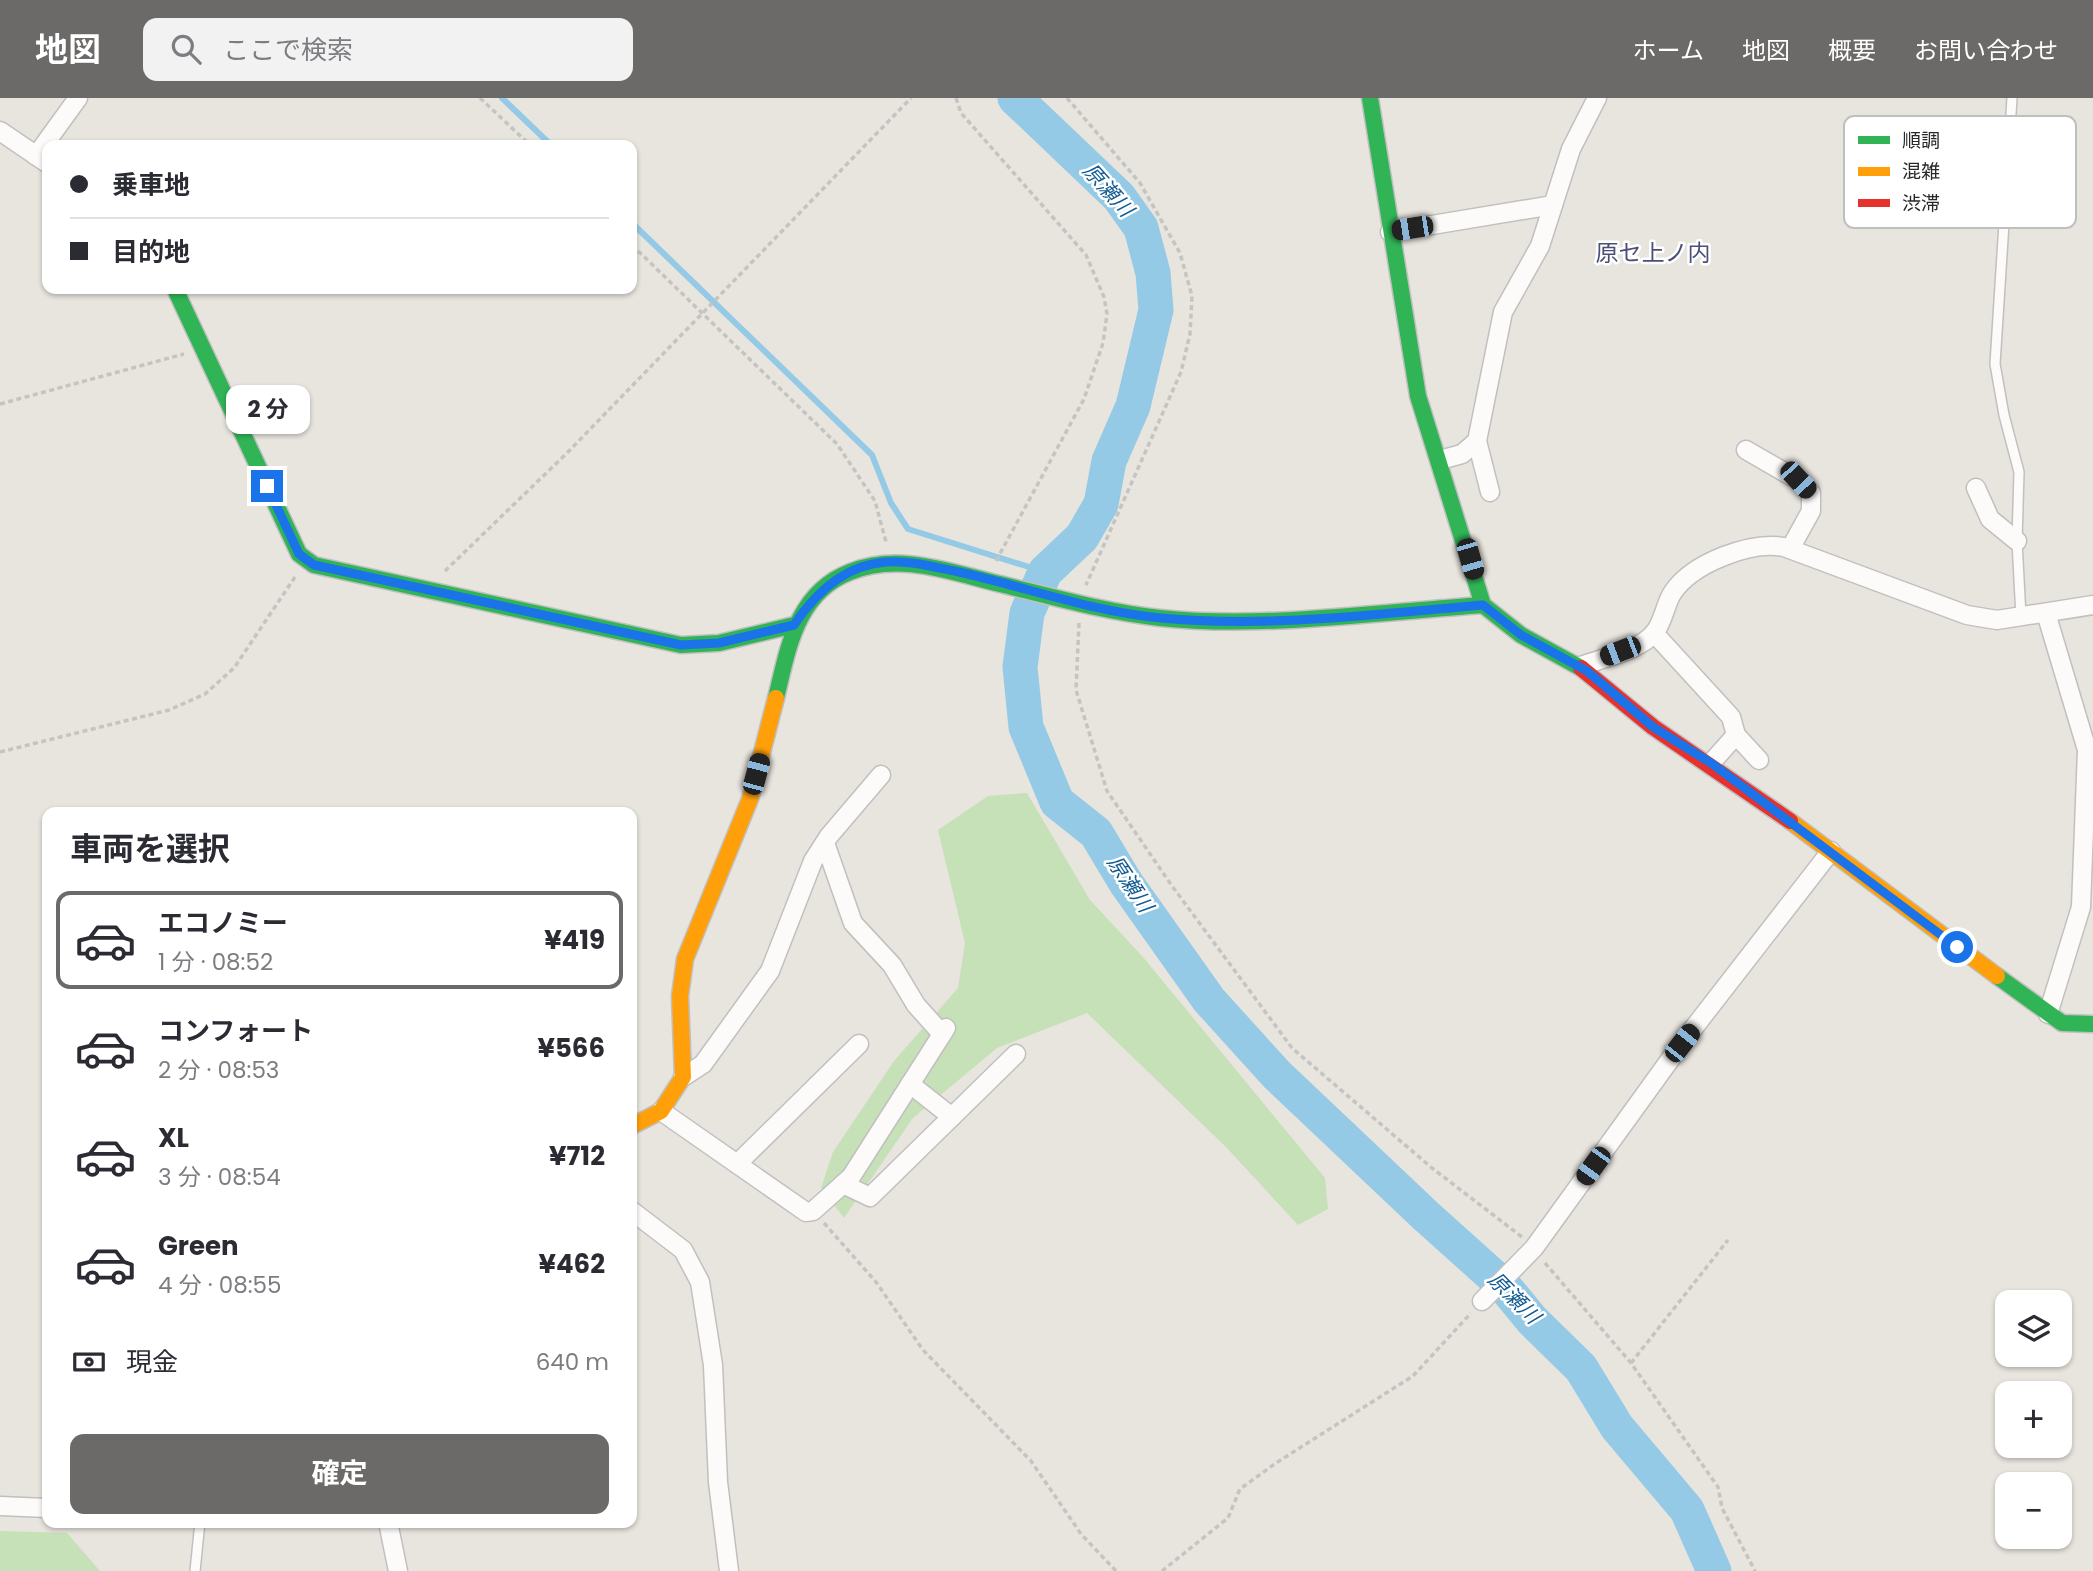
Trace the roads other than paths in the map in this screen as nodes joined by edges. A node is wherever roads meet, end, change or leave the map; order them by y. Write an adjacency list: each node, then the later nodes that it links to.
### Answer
1 (78, 98): 7 (street)
2 (1370, 98): 11 (street)
3 (1597, 98): 9 (street)
4 (2012, 98): 5 (lane)
5 (2011, 116)
6 (0, 131): 8 (street)
7 (53, 140)
8 (42, 159)
9 (1553, 205): 11 (street); 13 (street)
10 (2004, 228): 18 (lane)
11 (1390, 232): 15 (street)
12 (177, 294): 24 (street)
13 (1476, 441): 15 (street); 17 (street)
14 (1746, 450): 19 (street)
15 (1440, 460): 20 (street)
16 (1976, 488): 18 (street)
17 (1490, 492)
18 (2017, 541): 23 (lane)
19 (1790, 549): 23 (street); 25 (street)
20 (1483, 605): 24 (street); 26 (street)
21 (2093, 605): 22 (street)
22 (2046, 613): 23 (street); 33 (street)
23 (2021, 617)
24 (794, 625): 37 (street)
25 (1654, 633): 26 (street); 27 (street)
26 (1581, 666): 29 (street)
27 (1736, 735): 28 (street); 29 (street)
28 (1759, 760)
29 (1711, 763): 32 (street)
30 (881, 775): 31 (street)
31 (825, 843): 37 (street); 38 (street)
32 (1831, 850): 33 (street); 45 (street)
33 (2048, 1014): 34 (street)
34 (2093, 1024)
35 (859, 1044): 42 (street)
36 (1016, 1054): 40 (street)
37 (683, 1077): 39 (street)
38 (911, 1083): 40 (street); 43 (street)
39 (661, 1111): 41 (street); 42 (street)
40 (952, 1117): 43 (street)
41 (637, 1120)
42 (737, 1164): 43 (street)
43 (843, 1184)
44 (637, 1215): 52 (street)
45 (1482, 1301)
46 (0, 1506): 47 (street)
47 (42, 1508)
48 (199, 1528): 50 (lane)
49 (388, 1528): 51 (street)
50 (195, 1571)
51 (398, 1571)
52 (729, 1571)

